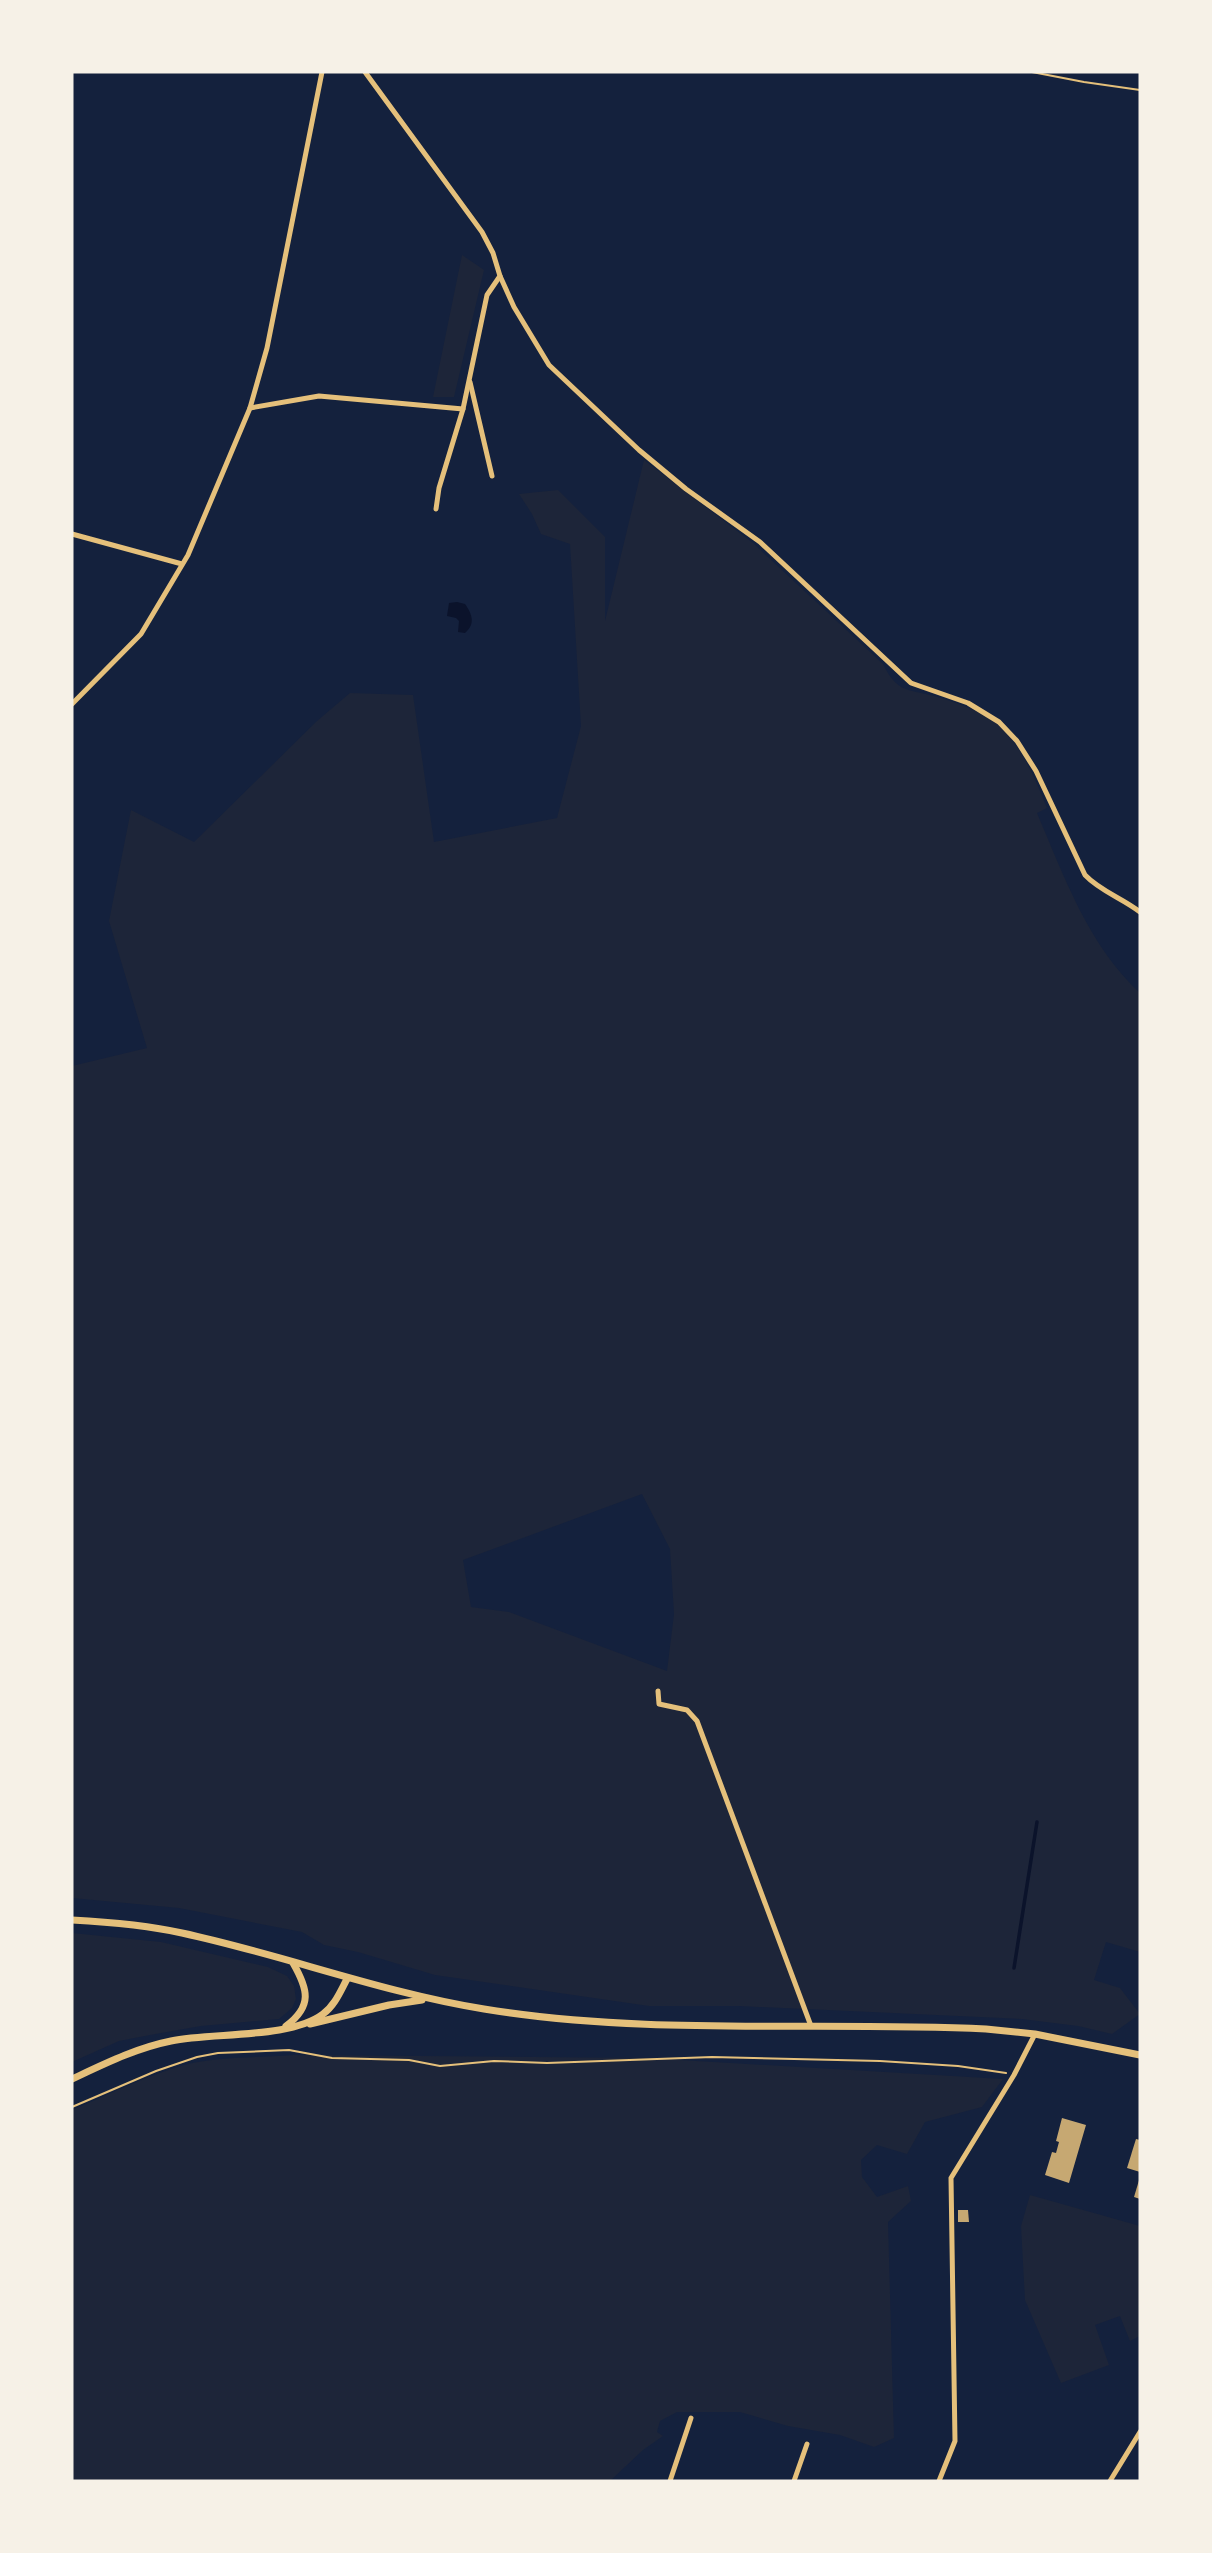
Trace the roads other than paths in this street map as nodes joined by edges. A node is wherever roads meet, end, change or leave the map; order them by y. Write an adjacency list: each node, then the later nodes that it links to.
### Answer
1 (322, 72): 5 (street)
2 (365, 72): 3 (street)
3 (500, 276): 4 (street); 12 (street)
4 (469, 379): 6 (street); 7 (street)
5 (250, 408): 6 (street); 10 (street)
6 (463, 409): 8 (street)
7 (492, 475)
8 (436, 509)
9 (72, 534): 10 (street)
10 (182, 564): 11 (street)
11 (72, 704)
12 (1140, 912)
13 (658, 1691): 18 (street)
14 (72, 1920): 15 (street)
15 (293, 1963): 16 (street); 19 (street)
16 (347, 1979): 17 (street); 19 (street)
17 (433, 2000): 18 (street); 19 (street)
18 (811, 2026): 20 (street)
19 (281, 2029): 22 (street)
20 (1035, 2034): 21 (street); 28 (street)
21 (1140, 2055)
22 (72, 2079)
23 (691, 2417): 26 (street)
24 (1140, 2432): 29 (street)
25 (807, 2444): 27 (street)
26 (670, 2481)
27 (794, 2481)
28 (939, 2481)
29 (1110, 2481)

